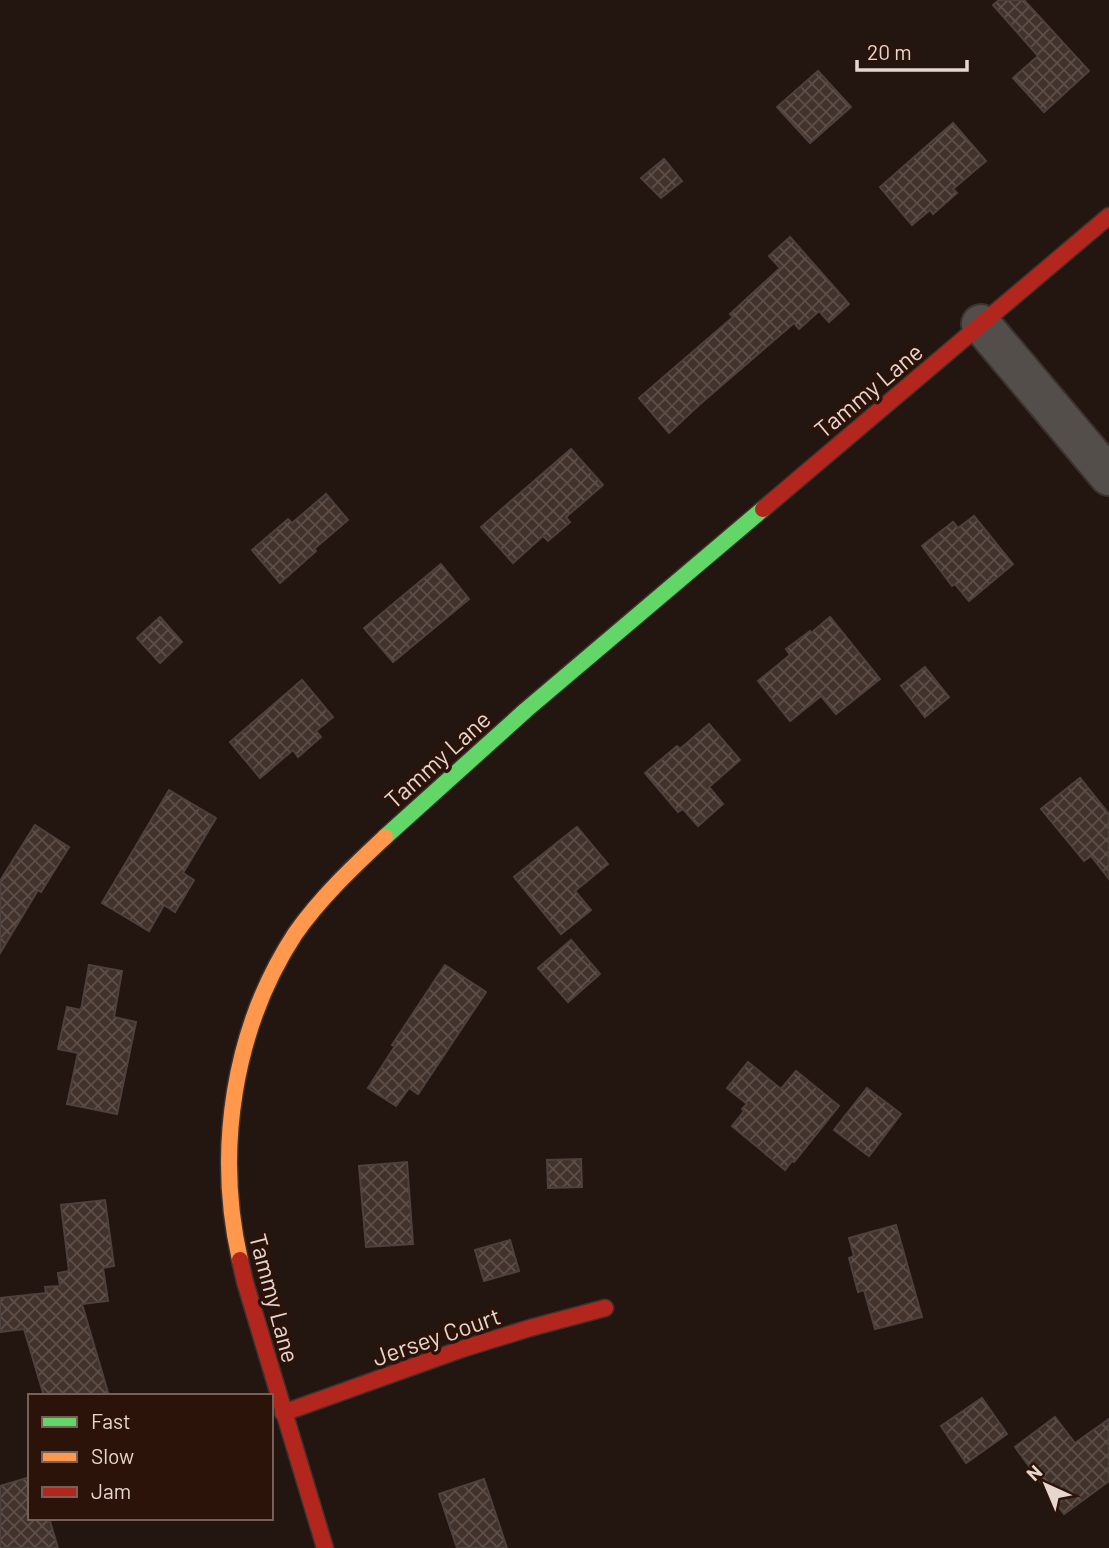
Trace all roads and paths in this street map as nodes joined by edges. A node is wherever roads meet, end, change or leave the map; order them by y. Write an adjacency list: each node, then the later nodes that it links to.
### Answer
1 (1109, 216): 2 (street, Tammy Lane)
2 (981, 324): 3 (street); 5 (street, Tammy Lane)
3 (1109, 476)
4 (605, 1308): 5 (street, Jersey Court)
5 (283, 1413): 6 (street, Tammy Lane)
6 (324, 1548)

